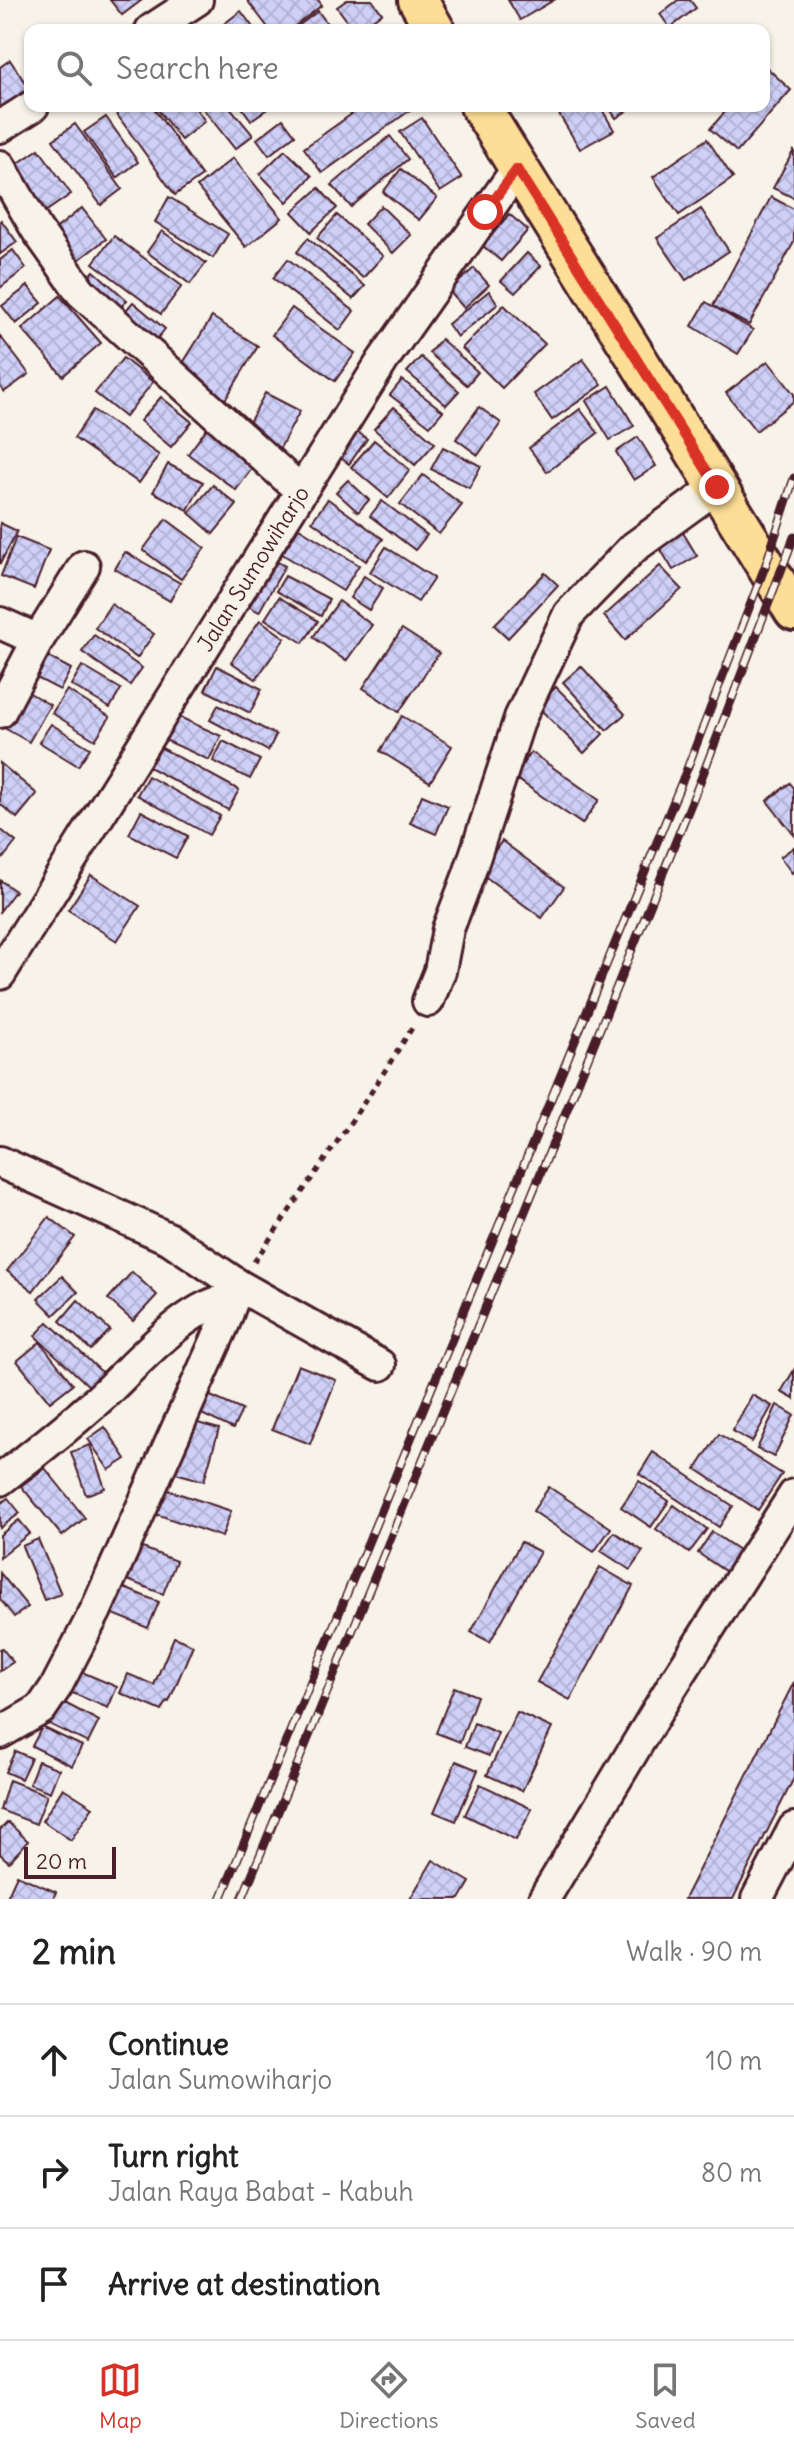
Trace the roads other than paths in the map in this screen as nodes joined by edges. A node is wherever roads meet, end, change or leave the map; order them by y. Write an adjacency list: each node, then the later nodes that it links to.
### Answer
1 (197, 0): 3 (street)
2 (418, 0): 4 (main road)
3 (160, 24)
4 (432, 24)
5 (24, 112): 7 (street)
6 (484, 112): 9 (main road)
7 (0, 127)
8 (0, 166): 11 (street)
9 (517, 169): 10 (main road); 11 (street, Jalan Sumowiharjo)
10 (717, 487): 13 (main road); 18 (street)
11 (300, 490): 17 (street, Jalan Sumowiharjo)
12 (84, 566): 15 (street)
13 (794, 611)
14 (0, 623): 15 (street)
15 (38, 640): 16 (street)
16 (0, 712)
17 (0, 974)
18 (428, 1001)
19 (0, 1162): 20 (street)
20 (234, 1292): 21 (street); 22 (street); 24 (street)
21 (380, 1365)
22 (0, 1480)
23 (794, 1495): 26 (street)
24 (0, 1733)
25 (794, 1828): 27 (street)
26 (544, 1899)
27 (757, 1899)

